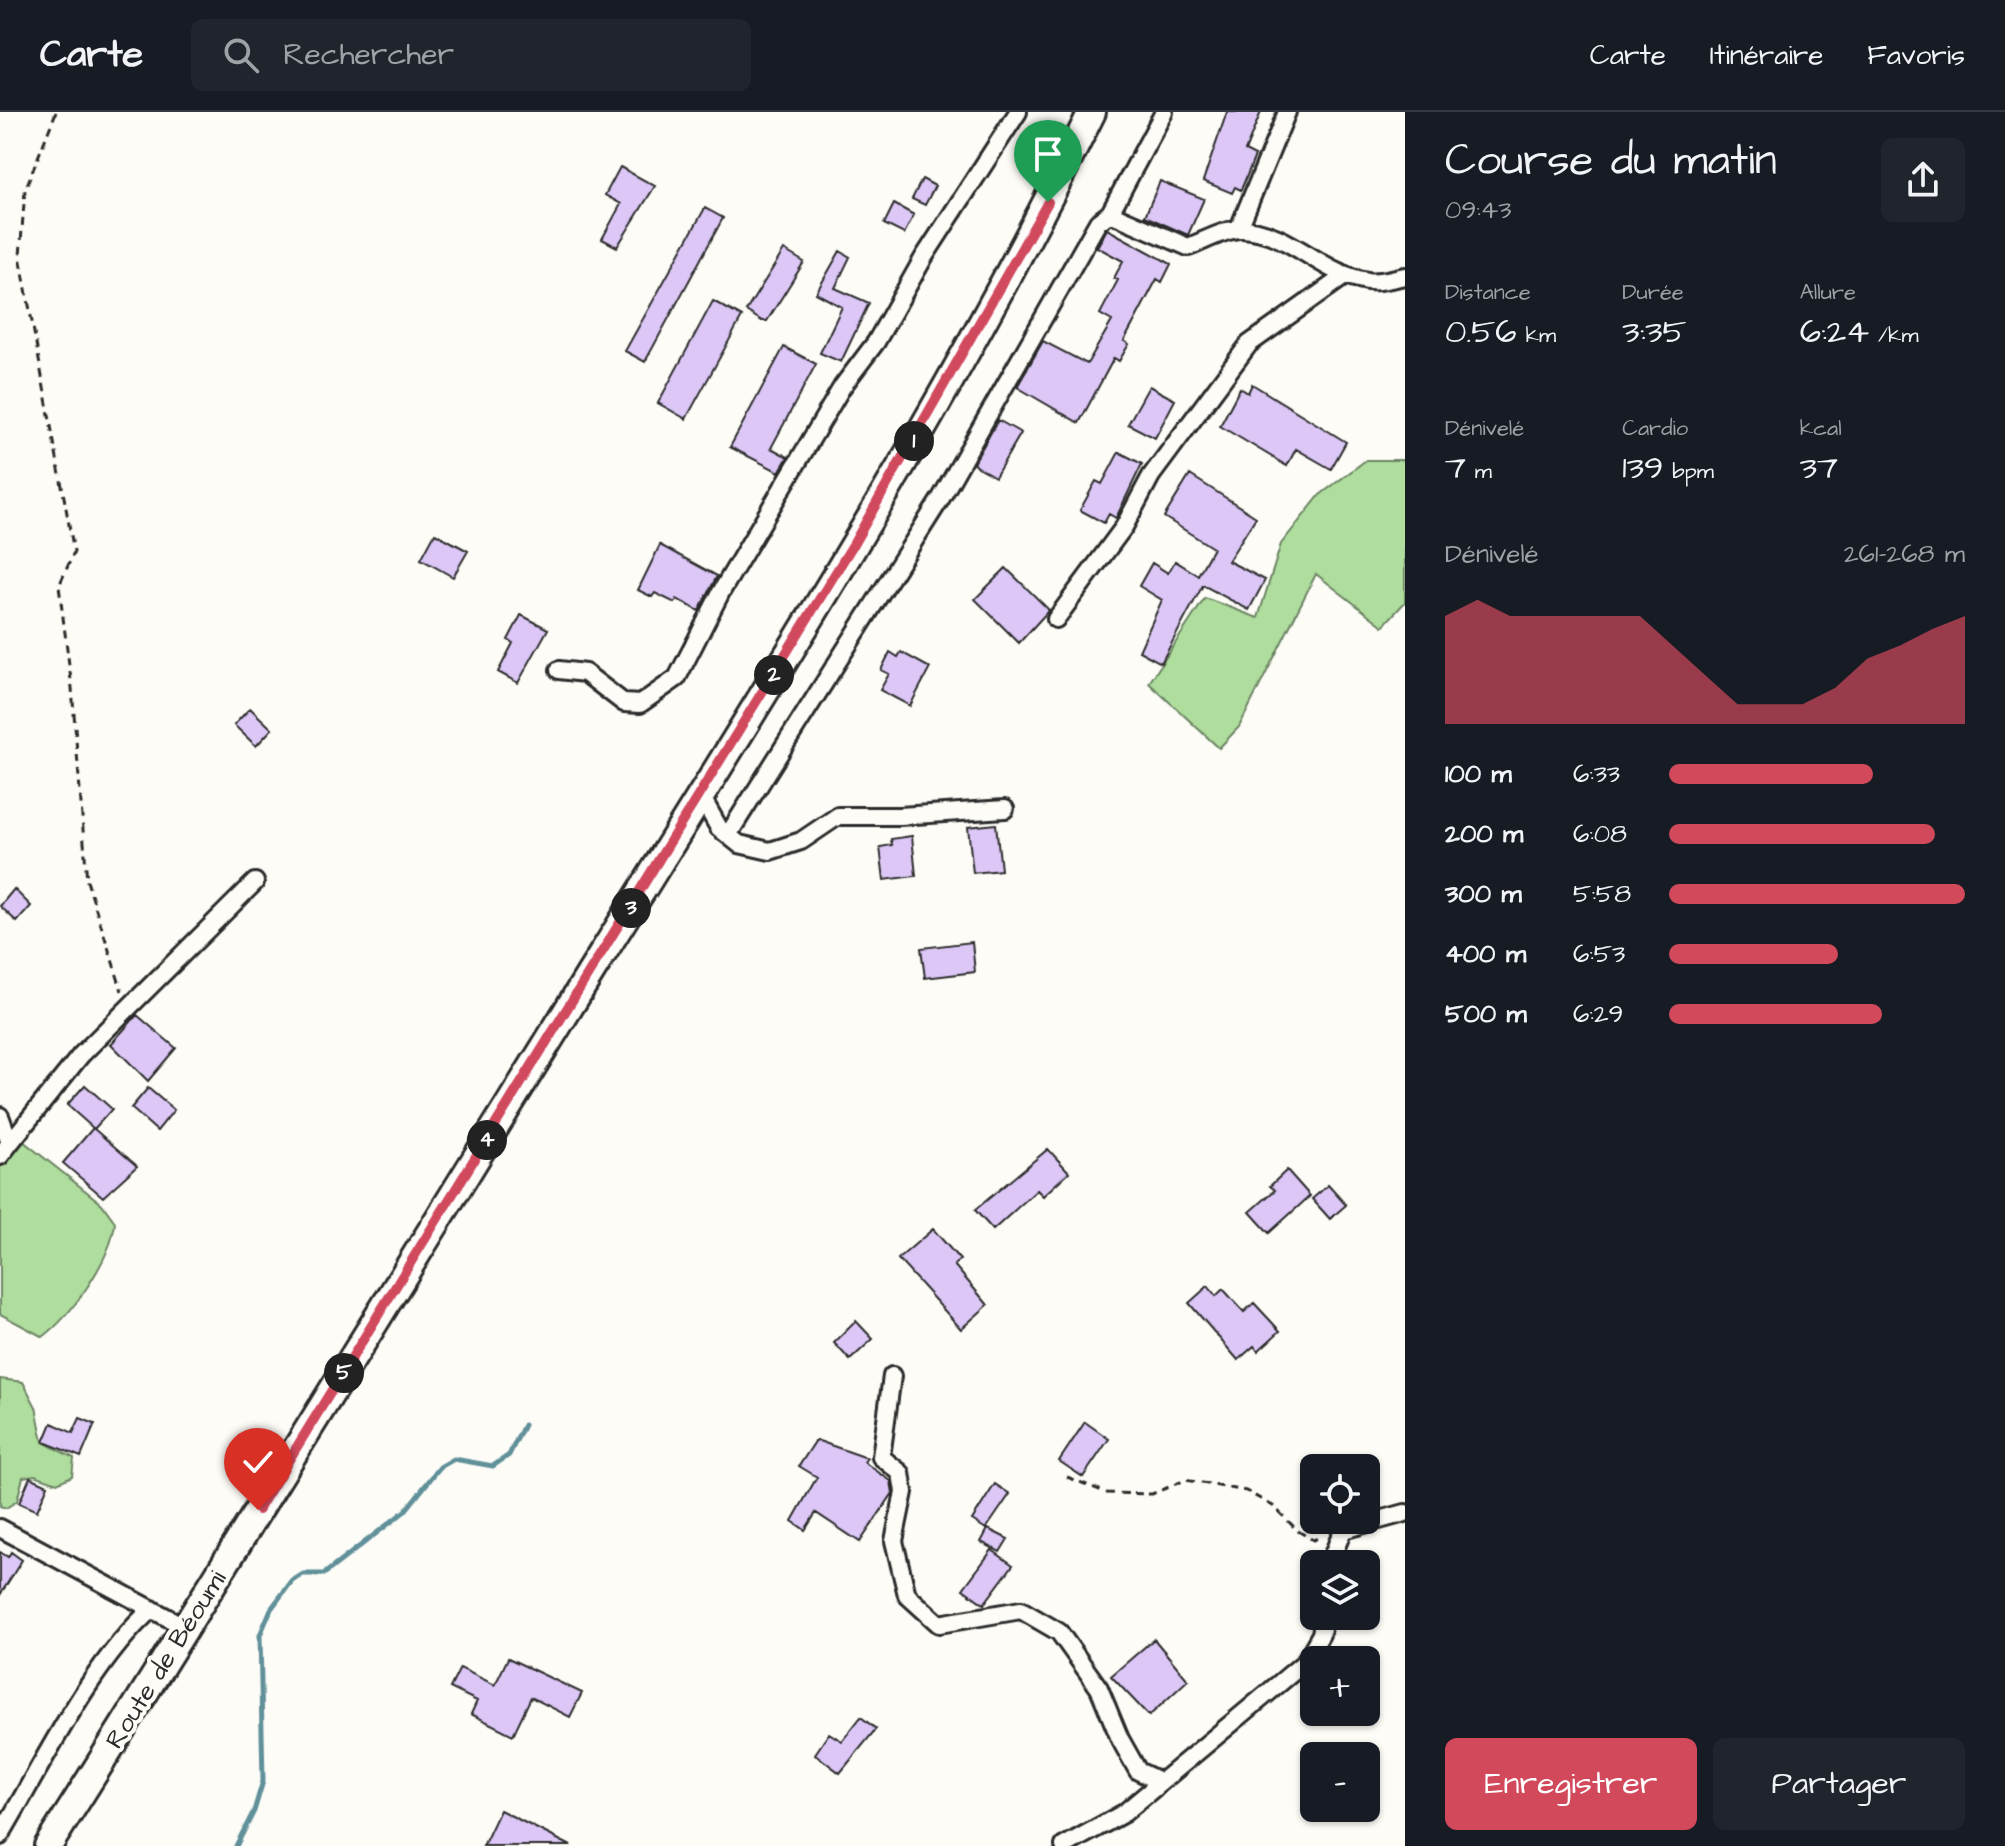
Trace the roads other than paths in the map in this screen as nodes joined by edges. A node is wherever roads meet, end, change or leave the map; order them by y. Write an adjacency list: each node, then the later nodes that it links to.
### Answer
1 (1018, 112): 10 (street)
2 (1092, 112): 11 (main road, Route de Béoumi)
3 (1164, 112): 5 (street)
4 (1287, 112): 6 (street)
5 (1110, 213): 6 (street); 13 (street)
6 (1239, 228): 7 (street)
7 (1346, 275): 8 (street); 9 (street)
8 (1405, 276)
9 (1056, 619)
10 (559, 670)
11 (701, 796): 13 (street); 22 (main road, Route de Béoumi)
12 (1005, 809): 13 (street)
13 (728, 835)
14 (255, 882): 16 (street)
15 (0, 1116): 16 (street)
16 (5, 1150)
17 (892, 1376): 24 (street)
18 (1405, 1513): 20 (street)
19 (0, 1528): 21 (street)
20 (1335, 1550)
21 (152, 1609): 22 (street); 25 (street)
22 (185, 1627): 26 (main road, Route de Béoumi)
23 (1322, 1630): 24 (street)
24 (1161, 1782): 27 (street)
25 (0, 1836)
26 (48, 1846)
27 (1064, 1846)

